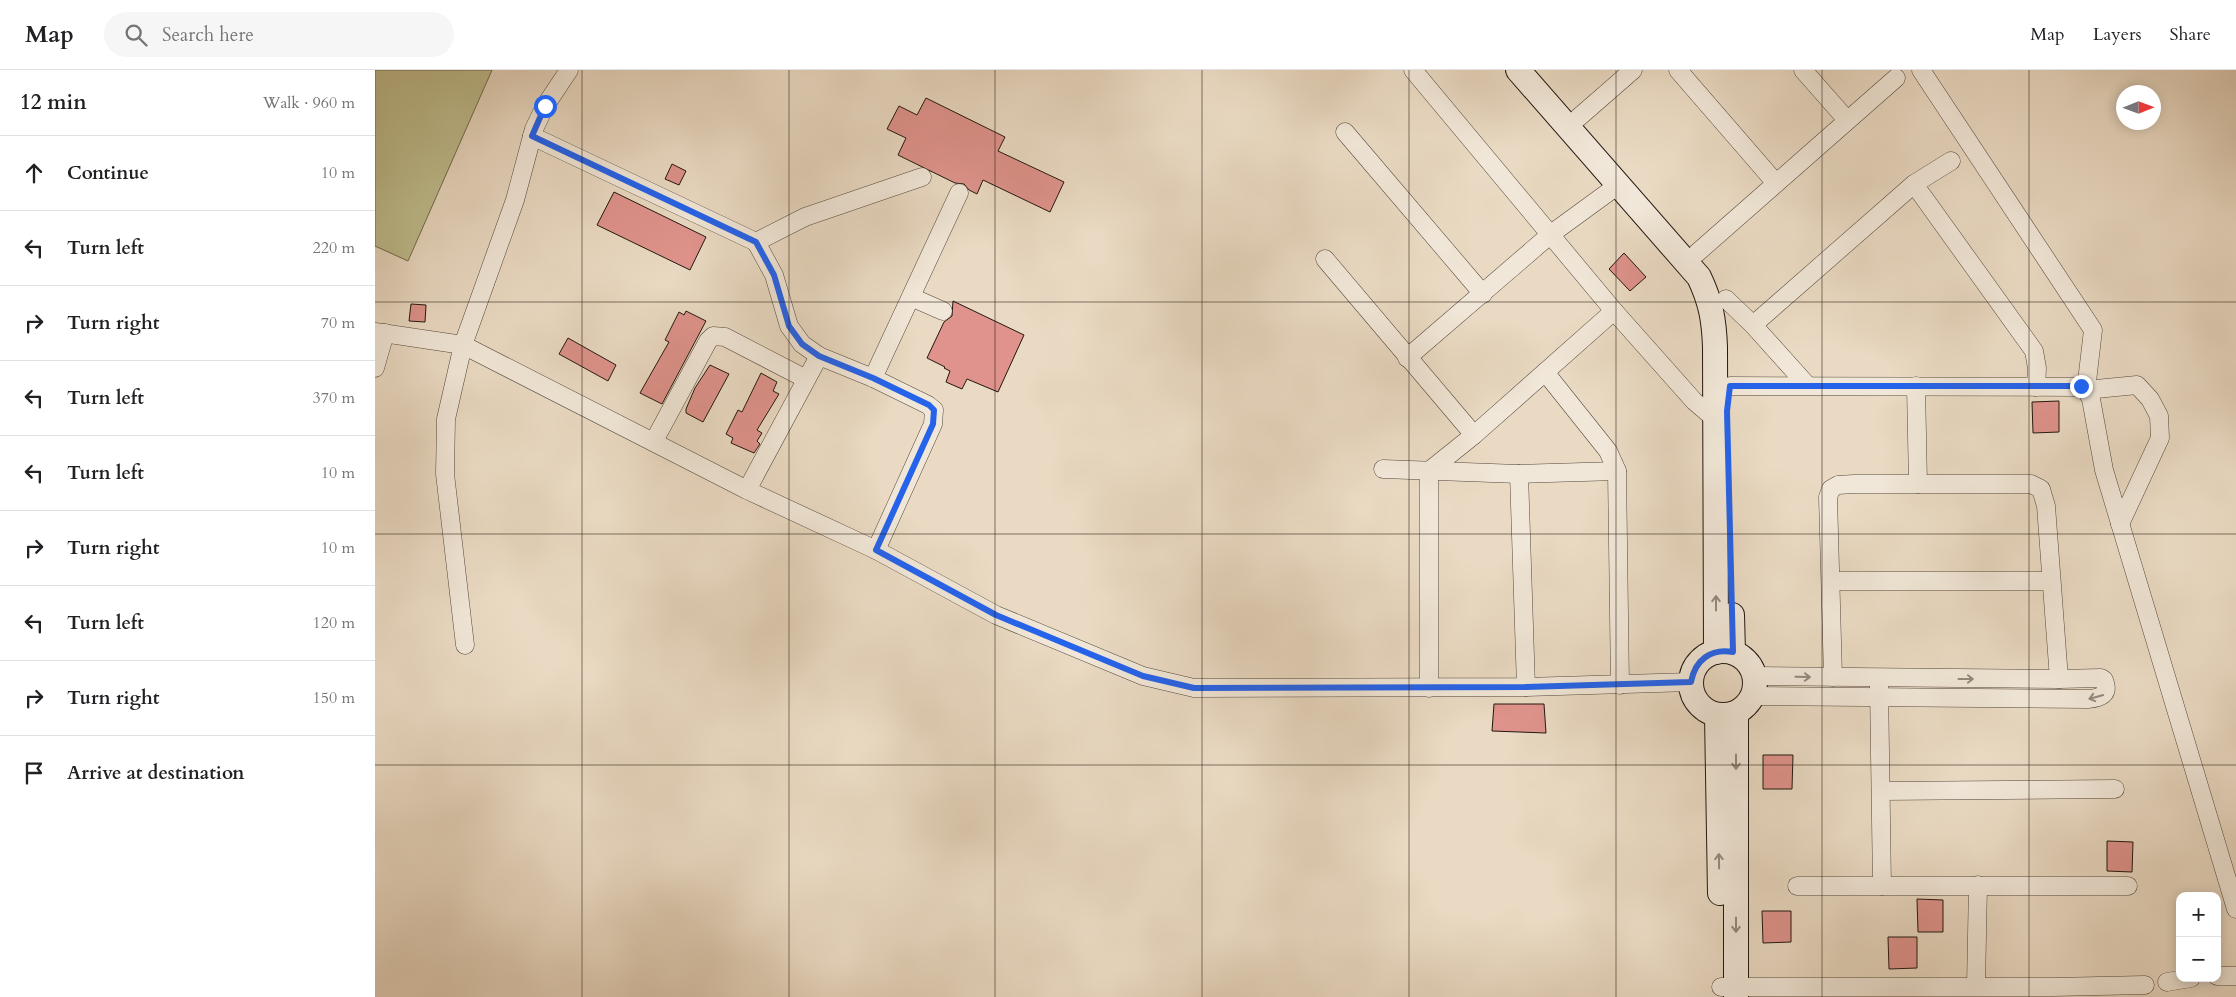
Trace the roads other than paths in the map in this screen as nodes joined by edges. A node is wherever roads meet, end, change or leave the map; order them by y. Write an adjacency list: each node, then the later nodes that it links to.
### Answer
1 (569, 70): 13 (street)
2 (1413, 70): 20 (street)
3 (1518, 70): 16 (street)
4 (1536, 70): 10 (street)
5 (1633, 70): 10 (street)
6 (1679, 70): 17 (street)
7 (1803, 70): 11 (street)
8 (1921, 70): 42 (street)
9 (1895, 78): 11 (street)
10 (1578, 118): 22 (street)
11 (1847, 120): 17 (street)
12 (1345, 132): 24 (street)
13 (532, 136): 21 (street); 31 (street)
14 (1951, 162): 18 (street)
15 (923, 177): 21 (street)
16 (1618, 182): 20 (street); 26 (street)
17 (1775, 182): 22 (street)
18 (1914, 184): 29 (street); 41 (street)
19 (959, 193): 25 (street)
20 (1551, 234): 24 (street); 28 (street)
21 (756, 242): 32 (street)
22 (1697, 253): 26 (street)
23 (1325, 259): 33 (street)
24 (1483, 294): 33 (street)
25 (911, 297): 27 (street); 36 (street)
26 (1718, 301): 29 (street); 38 (street); 43 (street)
27 (943, 311)
28 (1614, 311): 35 (street); 43 (street)
29 (1753, 325): 39 (street)
30 (380, 333): 31 (street); 34 (street)
31 (463, 345): 45 (street); 56 (street)
32 (819, 356): 36 (street); 37 (street)
33 (1407, 358): 44 (street)
34 (375, 368)
35 (1545, 372): 44 (street); 48 (street)
36 (873, 378): 53 (street)
37 (806, 379): 45 (street); 51 (street)
38 (1730, 386): 39 (street); 57 (street)
39 (1807, 386): 40 (street)
40 (1916, 386): 41 (street); 50 (street)
41 (2036, 387): 42 (street)
42 (2087, 390): 52 (street); 52 (street)
43 (1715, 419): 57 (street, one-way to 43)
44 (1474, 435): 47 (street)
45 (654, 441): 51 (street)
46 (1383, 469): 47 (street)
47 (1429, 471): 49 (street); 65 (street)
48 (1617, 471): 49 (street); 62 (street)
49 (1519, 474): 64 (street)
50 (1917, 484): 54 (street); 55 (street)
51 (747, 490): 53 (street)
52 (2120, 524): 74 (street)
53 (876, 550): 65 (street)
54 (1832, 580): 55 (street); 58 (street)
55 (2051, 581): 60 (street)
56 (465, 645)
57 (1724, 652): 61 (street); 63 (street)
58 (1833, 678): 59 (street); 63 (street, one-way to 58)
59 (1879, 678): 60 (street, one-way to 60); 66 (street)
60 (2059, 679): 66 (street, one-way to 66)
61 (1691, 682): 62 (street); 67 (street)
62 (1619, 685): 64 (street)
63 (1754, 686): 66 (street); 67 (street)
64 (1526, 687): 65 (street)
65 (1429, 688)
66 (1879, 698): 69 (street)
67 (1726, 714): 81 (street)
68 (2115, 789): 69 (street)
69 (1881, 791): 71 (street)
70 (1797, 886): 71 (street)
71 (1882, 886): 72 (street)
72 (1978, 886): 73 (street); 80 (street)
73 (2129, 886)
74 (2236, 909)
75 (2221, 976): 76 (street)
76 (2236, 976)
77 (2176, 980): 78 (street)
78 (2167, 982)
79 (2145, 985): 84 (street)
80 (1976, 986): 83 (street); 84 (street)
81 (1729, 992): 82 (street)
82 (1834, 992): 83 (street)
83 (1930, 992)
84 (2110, 992)

